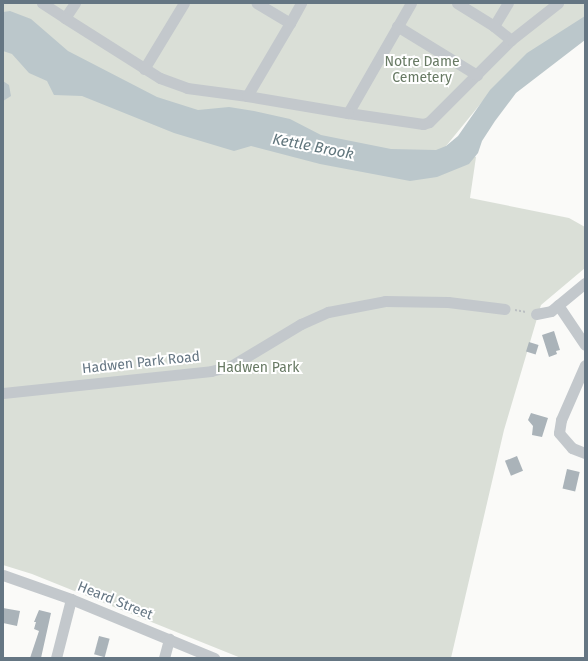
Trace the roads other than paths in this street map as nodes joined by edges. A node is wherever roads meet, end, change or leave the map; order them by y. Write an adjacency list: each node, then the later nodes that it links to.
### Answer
1 (42, 3): 10 (street)
2 (75, 3): 10 (street)
3 (184, 3): 15 (street)
4 (257, 3): 11 (street)
5 (301, 3): 11 (street)
6 (411, 3): 12 (street)
7 (458, 3): 13 (street)
8 (508, 3): 13 (street)
9 (558, 3): 14 (street)
10 (65, 18): 15 (street)
11 (290, 23): 17 (street)
12 (397, 26): 16 (street); 18 (street)
13 (494, 26): 14 (street)
14 (511, 40): 16 (street)
15 (144, 69): 17 (street)
16 (477, 75): 18 (street)
17 (247, 96): 18 (street)
18 (348, 113)
19 (585, 283): 20 (street)
20 (558, 305): 22 (street); 23 (street)
21 (505, 309): 25 (street, Hadwen Park Road)
22 (536, 314)
23 (585, 345)
24 (585, 365): 26 (street)
25 (3, 393)
26 (585, 454)
27 (3, 575): 28 (street, Heard Street)
28 (71, 599): 29 (street, Heard Street); 30 (street)
29 (169, 639): 31 (street); 32 (street, Heard Street)
30 (56, 658)
31 (164, 658)
32 (214, 658)

